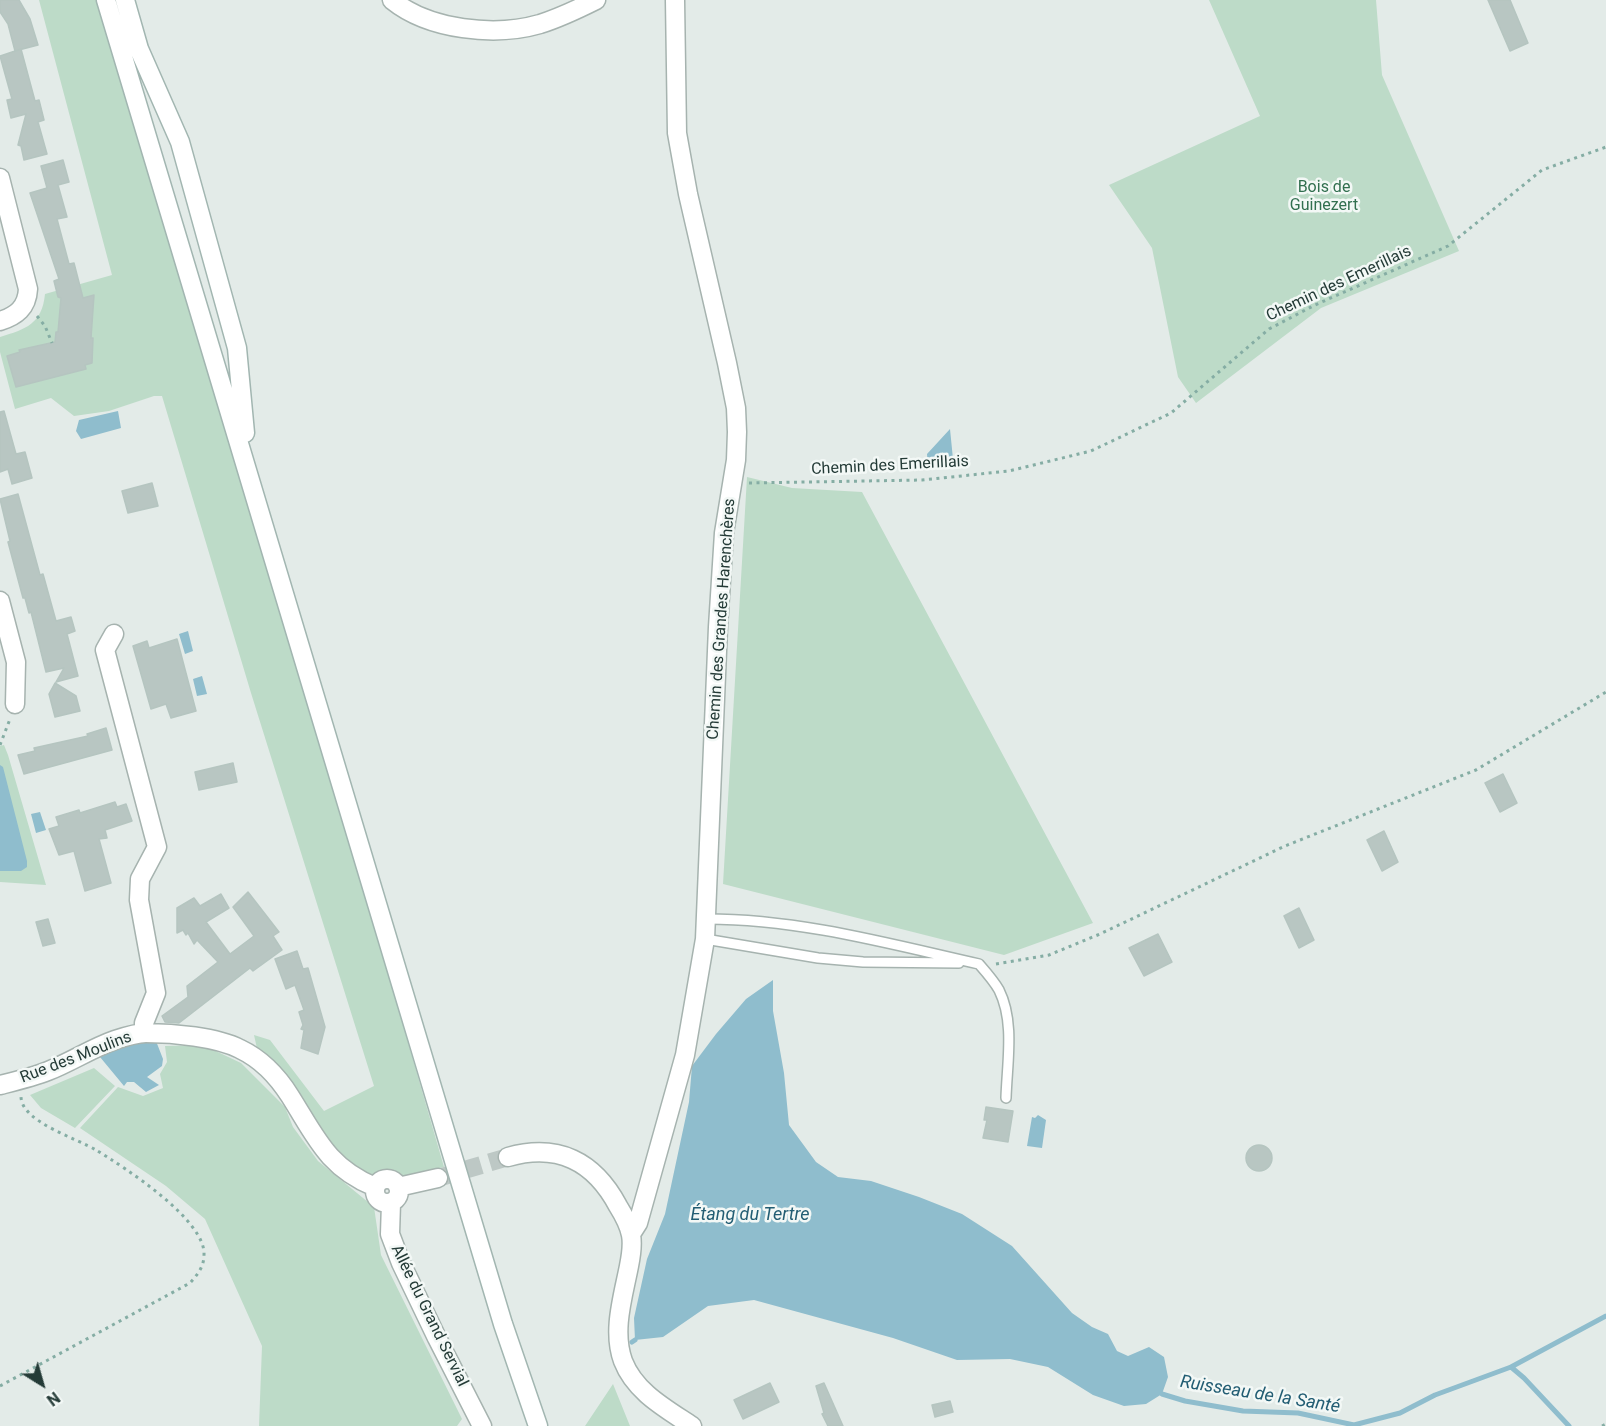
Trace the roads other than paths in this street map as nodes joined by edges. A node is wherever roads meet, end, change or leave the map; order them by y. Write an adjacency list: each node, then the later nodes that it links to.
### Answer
1 (106, 0): 8 (street)
2 (125, 0): 8 (street)
3 (392, 0): 4 (street)
4 (596, 0)
5 (675, 0): 12 (street, Chemin des Grandes Harenchères)
6 (0, 178): 7 (street)
7 (0, 321)
8 (249, 474): 23 (street)
9 (0, 601): 11 (street)
10 (114, 634): 15 (street)
11 (15, 704)
12 (707, 919): 13 (street, Chemin des Grandes Harenchères); 14 (lane)
13 (705, 939): 14 (lane); 21 (street, Chemin des Grandes Harenchères)
14 (979, 964): 17 (lane)
15 (144, 1033): 16 (street, Rue des Moulins); 20 (street, Rue des Moulins)
16 (0, 1085)
17 (1006, 1098)
18 (508, 1156): 21 (street)
19 (438, 1178): 20 (street)
20 (394, 1195): 22 (street, Allée du Grand Servial)
21 (631, 1234): 24 (street)
22 (482, 1426)
23 (538, 1426)
24 (692, 1426)

